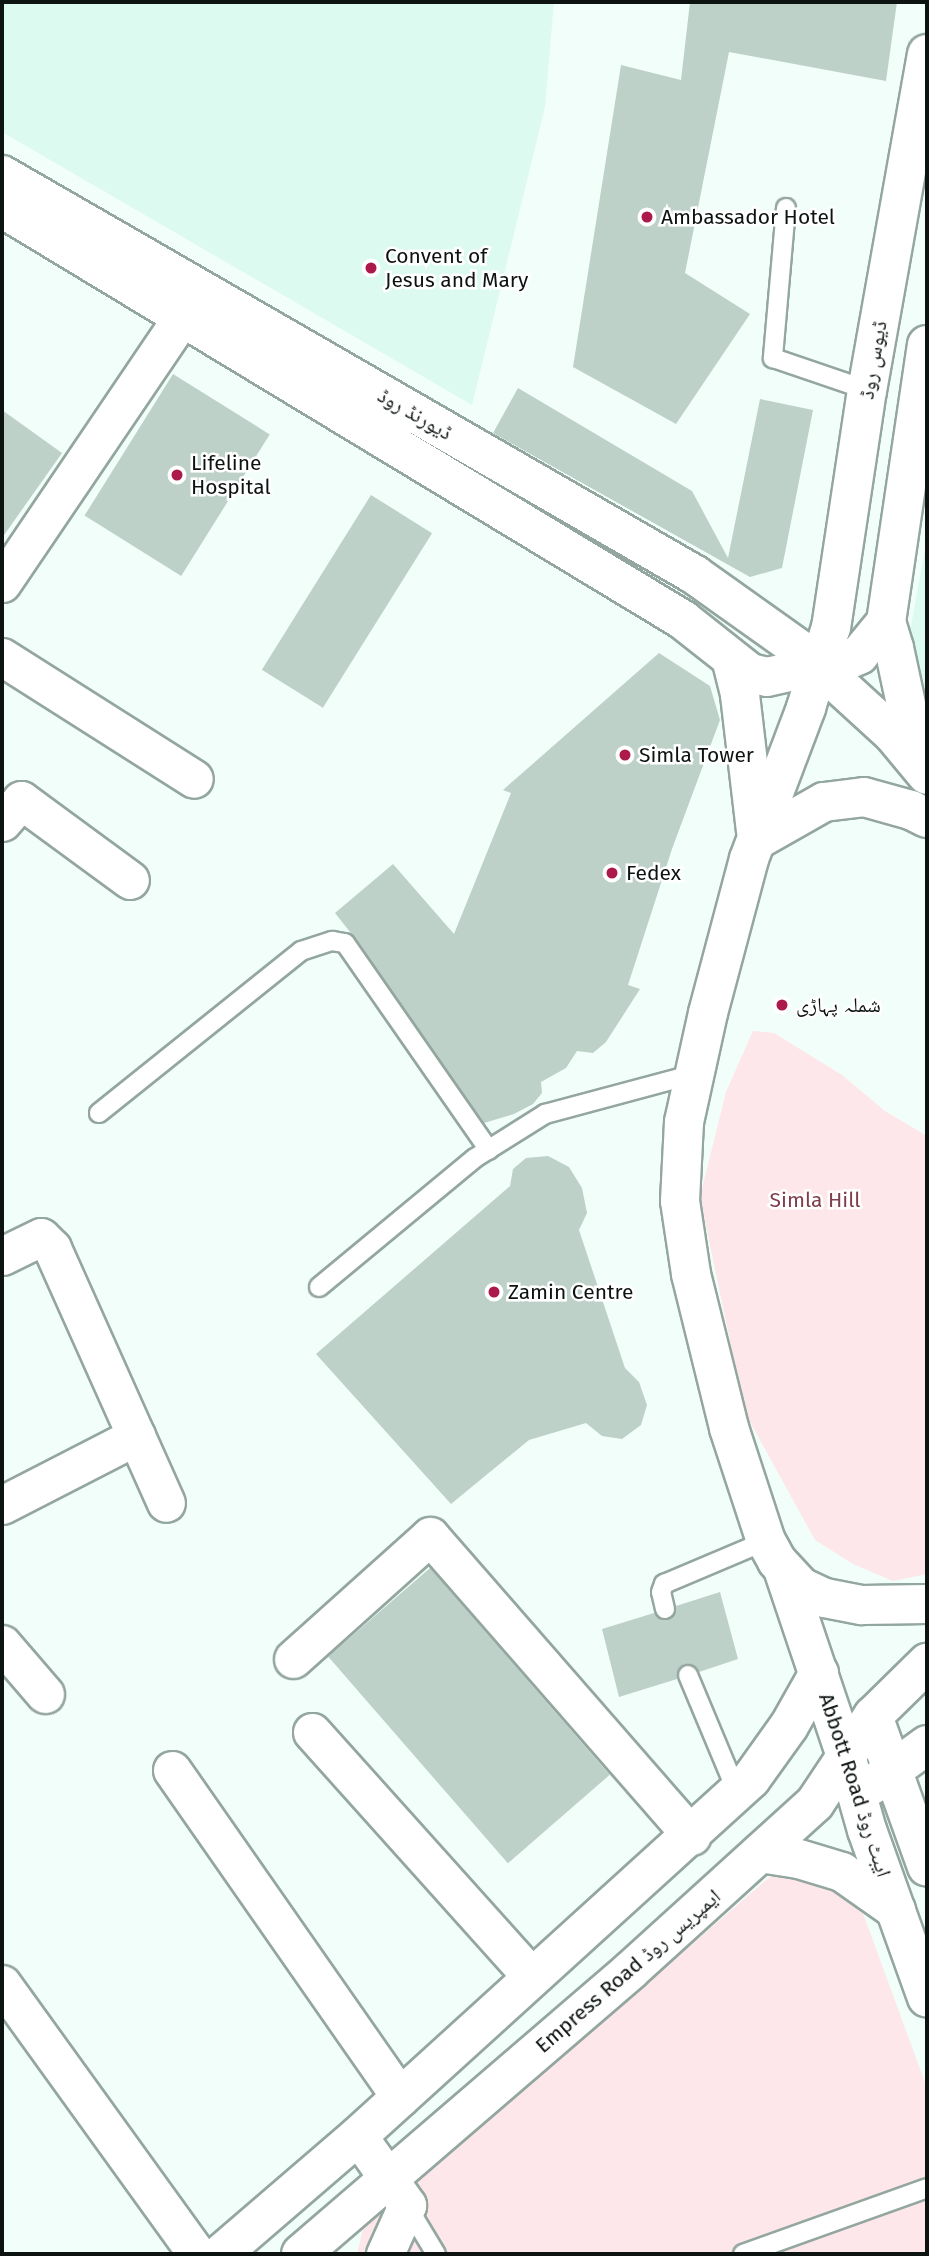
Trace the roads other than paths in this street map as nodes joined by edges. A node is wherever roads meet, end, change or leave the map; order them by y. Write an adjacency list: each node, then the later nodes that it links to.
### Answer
1 (927, 54): 7 (main road, ڈیوس روڈ)
2 (2, 175): 12 (main road, ڈیورنڈ روڈ)
3 (2, 208): 5 (main road, ڈیورنڈ روڈ)
4 (786, 208): 7 (lane)
5 (182, 317): 8 (street); 11 (main road, ڈیورنڈ روڈ)
6 (927, 345): 9 (main road)
7 (867, 390): 12 (main road, ڈیوس روڈ)
8 (2, 583)
9 (886, 622): 12 (main road); 13 (main road)
10 (2, 656): 14 (street)
11 (732, 662): 12 (main road, ڈیورنڈ روڈ); 17 (main road)
12 (819, 667): 13 (main road, ڈیورنڈ روڈ); 17 (main road, ڈیوس روڈ)
13 (923, 769)
14 (194, 779)
15 (927, 818): 17 (main road)
16 (2, 822): 18 (street)
17 (757, 840): 19 (main road)
18 (130, 880)
19 (694, 1074): 21 (lane); 27 (main road)
20 (99, 1113): 21 (lane)
21 (489, 1150): 23 (lane)
22 (2, 1255): 24 (street)
23 (319, 1287)
24 (136, 1436): 25 (street); 26 (street)
25 (166, 1503)
26 (2, 1505)
27 (775, 1557): 28 (main road); 29 (lane); 33 (main road, Abbott Road ایبٹ روڈ)
28 (927, 1604)
29 (665, 1609)
30 (2, 1644): 35 (street)
31 (293, 1658): 46 (street)
32 (927, 1663): 36 (main road, Empress Road ایمپریس روڈ)
33 (819, 1673): 39 (main road, Abbott Road ایبٹ روڈ); 42 (main road)
34 (688, 1675): 42 (lane)
35 (45, 1694)
36 (873, 1716): 39 (main road, Empress Road ایمپریس روڈ); 41 (main road, Abbott Road ایبٹ روڈ)
37 (312, 1732): 50 (street)
38 (927, 1745): 41 (main road)
39 (846, 1756): 43 (main road, Abbott Road ایبٹ روڈ); 44 (main road, Empress Road ایمپریس روڈ)
40 (172, 1770): 53 (street)
41 (892, 1770): 43 (main road); 45 (main road, Abbott Road ایبٹ روڈ)
42 (737, 1792): 46 (main road)
43 (857, 1797): 44 (main road); 49 (main road, Abbott Road ایبٹ روڈ)
44 (819, 1799): 47 (main road, Empress Road ایمپریس روڈ)
45 (918, 1807): 48 (main road, Abbott Road ایبٹ روڈ)
46 (692, 1836): 50 (main road)
47 (760, 1853): 49 (main road); 56 (main road, Empress Road ایمپریس روڈ)
48 (927, 1867)
49 (896, 1910): 52 (main road, Abbott Road ایبٹ روڈ)
50 (532, 1976): 53 (main road)
51 (2, 1984): 57 (street)
52 (927, 1998)
53 (400, 2096): 54 (main road)
54 (358, 2136): 56 (street); 58 (main road)
55 (927, 2188): 62 (lane)
56 (397, 2191): 59 (main road, Empress Road ایمپریس روڈ); 60 (street); 61 (lane)
57 (197, 2254)
58 (221, 2254)
59 (301, 2254)
60 (385, 2254)
61 (436, 2254)
62 (743, 2254)

